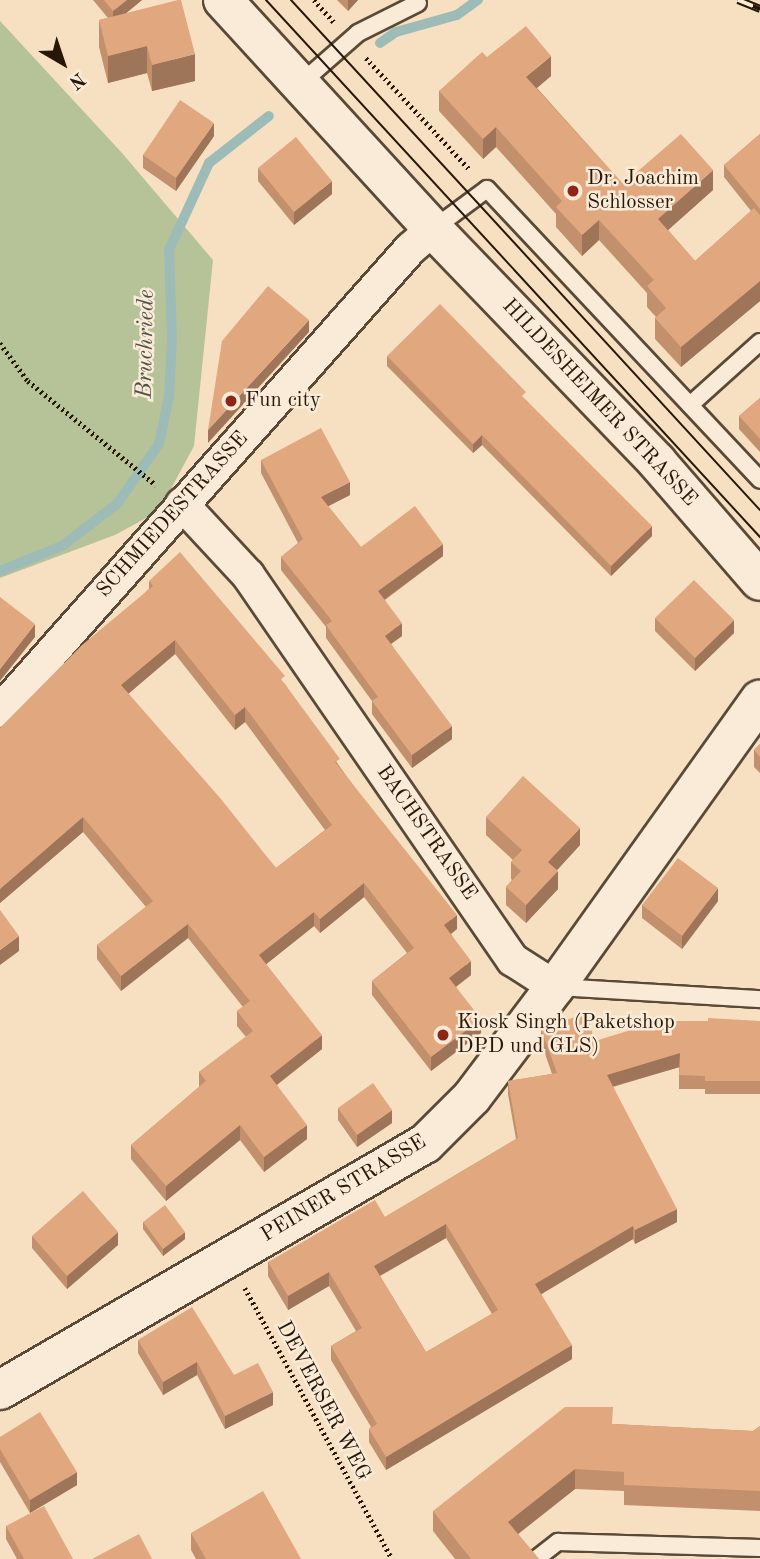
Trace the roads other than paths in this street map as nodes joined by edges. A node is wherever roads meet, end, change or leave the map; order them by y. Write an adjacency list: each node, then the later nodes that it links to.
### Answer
1 (223, 0): 3 (street, HILDESHEIMER STRASSE)
2 (418, 3): 3 (lane)
3 (300, 84): 4 (street, HILDESHEIMER STRASSE)
4 (433, 229): 6 (lane); 8 (street, SCHMIEDESTRASSE); 9 (street, HILDESHEIMER STRASSE)
5 (760, 342): 6 (lane)
6 (691, 405): 7 (lane)
7 (760, 480)
8 (182, 505): 11 (street, SCHMIEDESTRASSE); 12 (street, BACHSTRASSE)
9 (760, 582)
10 (760, 699): 12 (street, PEINER STRASSE)
11 (0, 711)
12 (555, 987): 13 (lane, BACHSTRASSE); 14 (street, PEINER STRASSE)
13 (760, 999)
14 (0, 1390)
15 (760, 1548): 16 (lane)
16 (536, 1559)

